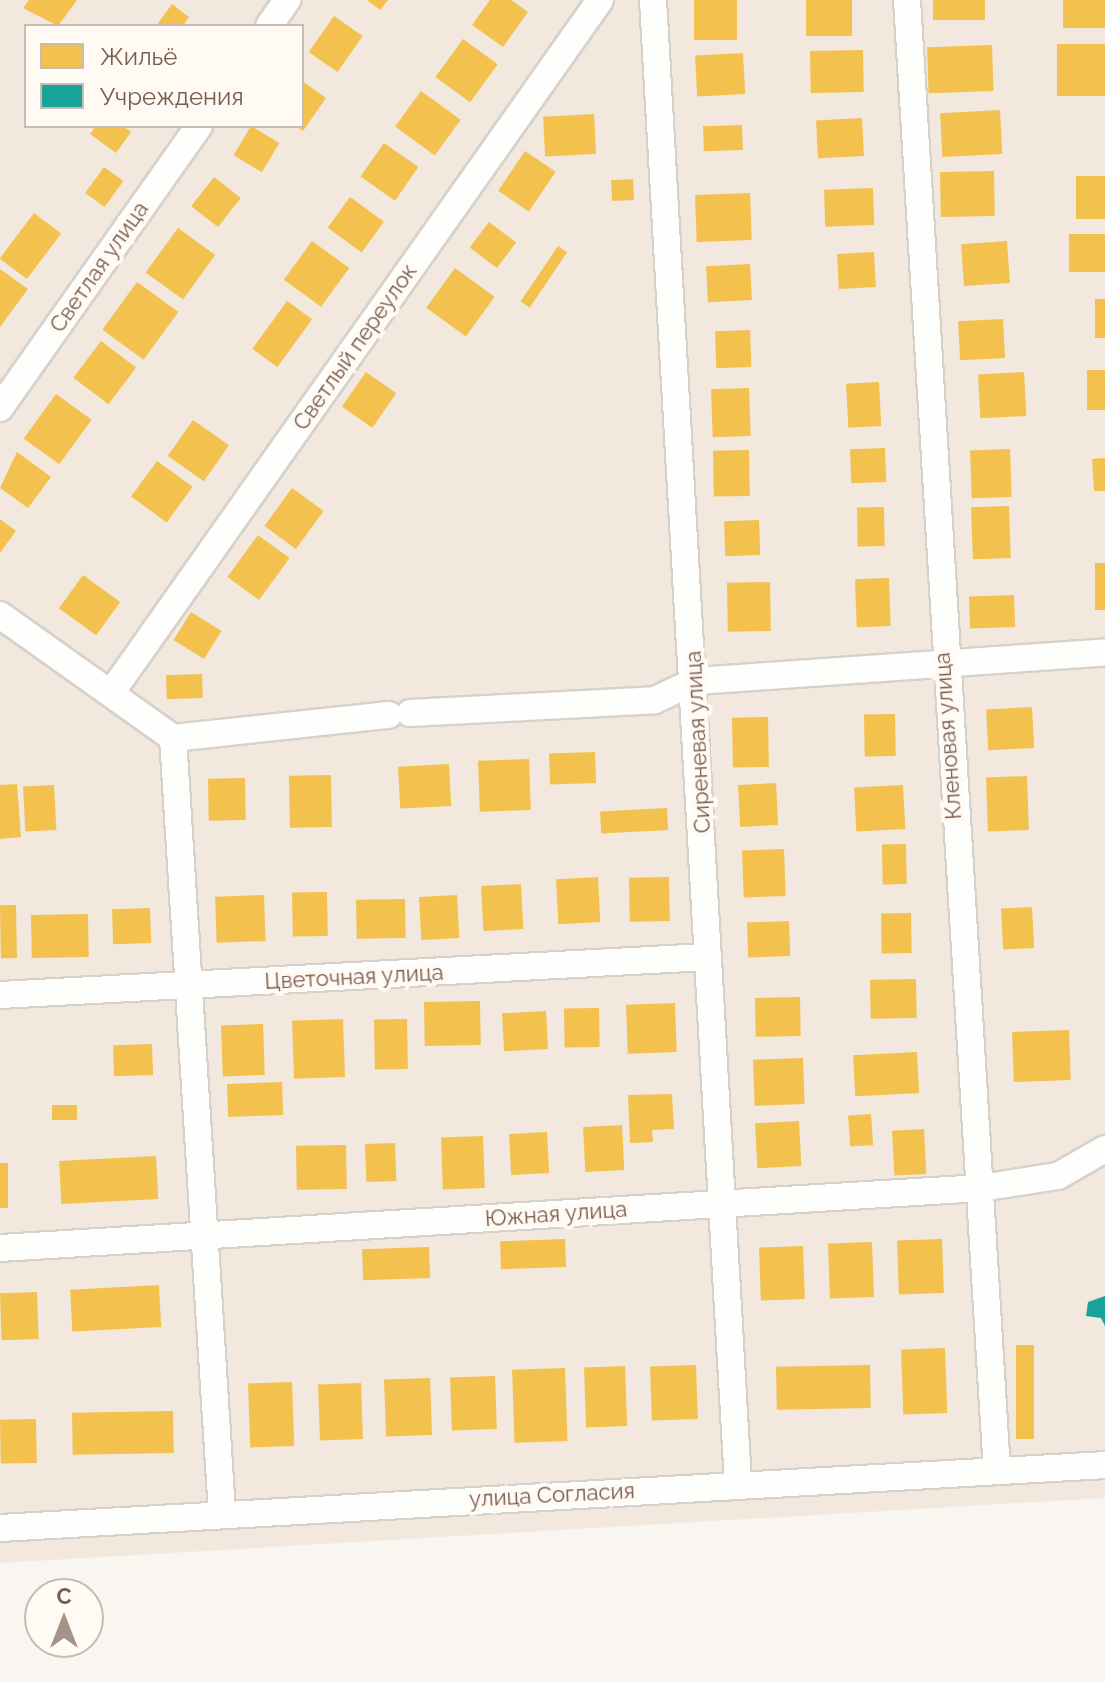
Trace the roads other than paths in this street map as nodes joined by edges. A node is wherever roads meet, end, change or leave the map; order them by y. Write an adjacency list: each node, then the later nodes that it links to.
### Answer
1 (287, 0): 5 (street)
2 (600, 0): 12 (street, Светлый переулок)
3 (653, 0): 11 (street, Сиреневая улица)
4 (907, 0): 10 (street, Кленовая улица)
5 (270, 24)
6 (198, 128): 7 (street, Светлая улица)
7 (0, 408)
8 (0, 615): 12 (street)
9 (1105, 652): 10 (street)
10 (943, 666): 11 (street); 18 (street, Кленовая улица)
11 (695, 681): 13 (street); 14 (street, Сиреневая улица)
12 (111, 693): 13 (street)
13 (173, 738): 15 (street)
14 (707, 957): 15 (street, Цветочная улица); 19 (street, Сиреневая улица)
15 (187, 986): 16 (street, Цветочная улица); 20 (street)
16 (0, 995)
17 (1105, 1149): 18 (street, Южная улица)
18 (981, 1188): 19 (street, Южная улица); 23 (street, Кленовая улица)
19 (726, 1203): 20 (street, Южная улица); 24 (street, Сиреневая улица)
20 (210, 1236): 21 (street, Южная улица); 25 (street)
21 (0, 1248)
22 (1105, 1465): 23 (street, улица Согласия)
23 (997, 1471): 24 (street, улица Согласия)
24 (738, 1485): 25 (street, улица Согласия)
25 (222, 1513): 26 (street, улица Согласия)
26 (0, 1528)

